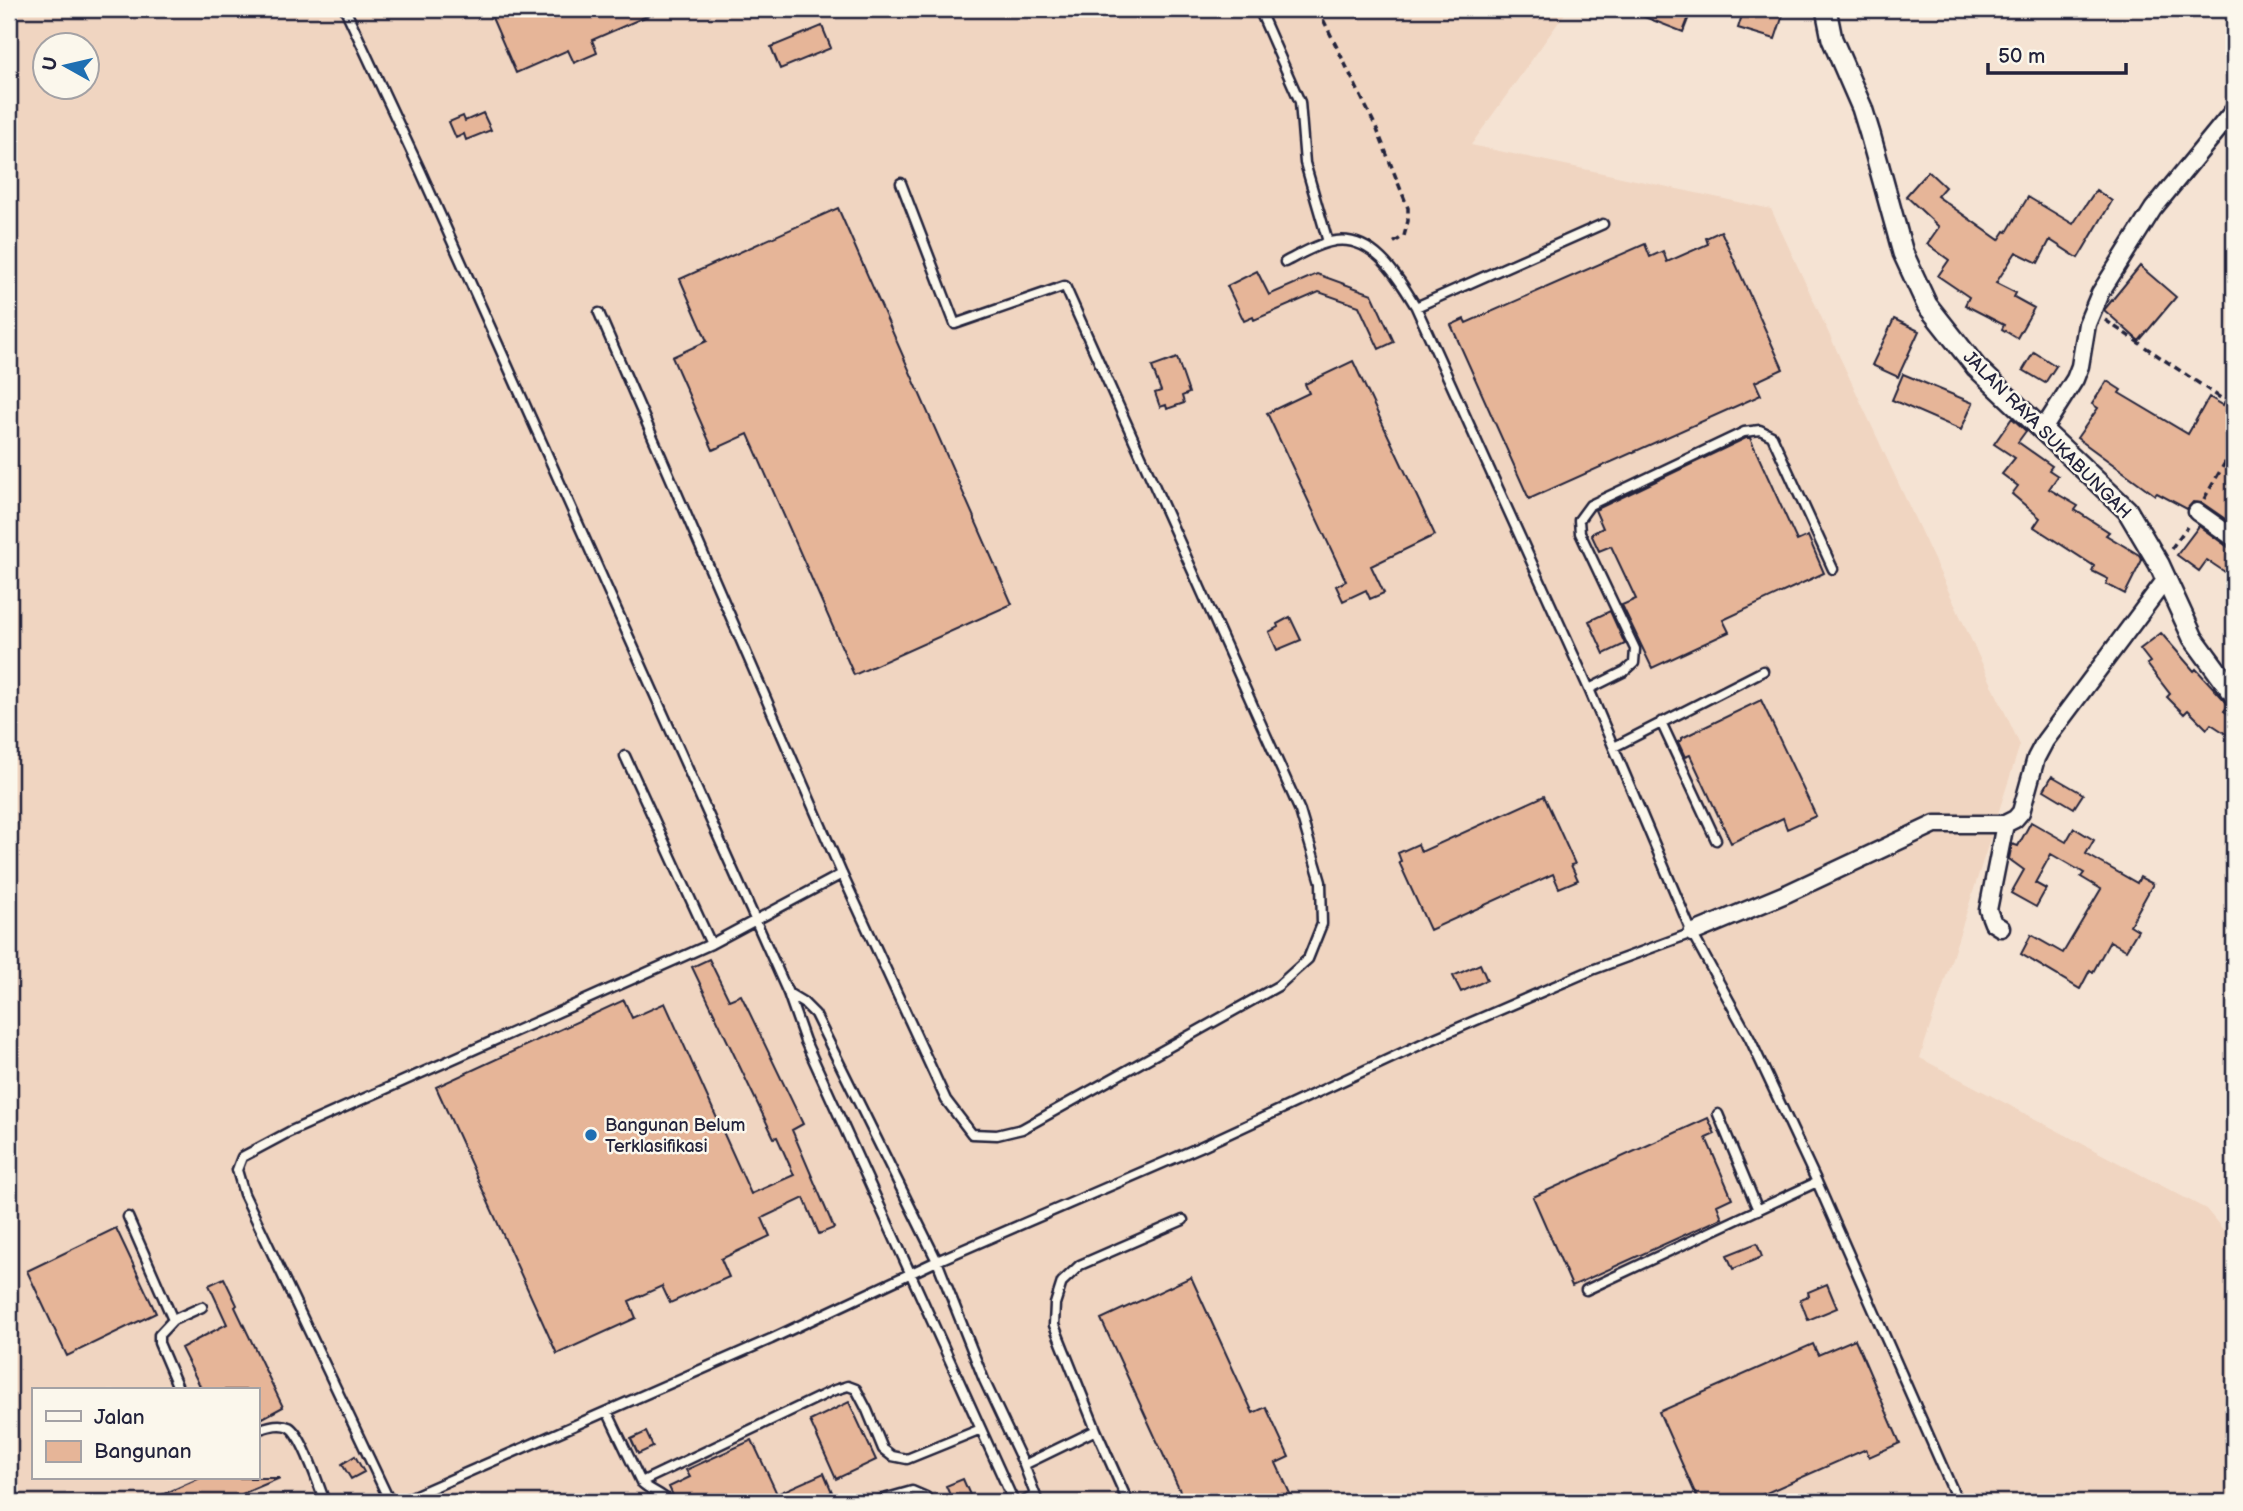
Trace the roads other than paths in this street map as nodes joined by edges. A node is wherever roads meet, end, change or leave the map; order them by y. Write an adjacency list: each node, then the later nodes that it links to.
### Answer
1 (345, 9): 25 (lane)
2 (1259, 9): 7 (lane)
3 (1826, 9): 11 (street, JALAN RAYA SUKABUNGAH)
4 (2234, 110): 11 (street)
5 (901, 183): 24 (lane)
6 (1603, 224): 9 (lane)
7 (1328, 242): 8 (lane); 9 (lane)
8 (1284, 262)
9 (1416, 307): 17 (lane)
10 (599, 313): 24 (lane)
11 (2042, 430): 15 (street, JALAN RAYA SUKABUNGAH)
12 (2197, 512): 13 (street)
13 (2234, 538)
14 (1833, 569): 17 (lane)
15 (2166, 579): 18 (street, JALAN RAYA SUKABUNGAH); 22 (street)
16 (1763, 671): 19 (lane)
17 (1589, 689): 20 (lane)
18 (2234, 694)
19 (1661, 722): 20 (lane); 23 (lane)
20 (1614, 747): 27 (lane)
21 (625, 756): 28 (lane)
22 (2005, 824): 26 (street); 27 (street)
23 (1716, 840)
24 (842, 874): 25 (lane)
25 (755, 921): 28 (lane); 29 (lane)
26 (2001, 928)
27 (1692, 933): 31 (lane); 35 (lane)
28 (711, 944): 49 (lane)
29 (788, 993): 35 (lane); 36 (lane)
30 (1718, 1114): 32 (lane)
31 (1816, 1182): 32 (lane); 57 (lane)
32 (1758, 1210): 37 (lane)
33 (128, 1217): 39 (lane)
34 (1183, 1220): 44 (lane)
35 (937, 1261): 36 (lane); 45 (lane)
36 (909, 1274): 41 (lane); 43 (lane)
37 (1586, 1290)
38 (202, 1307): 39 (lane)
39 (173, 1320): 40 (lane)
40 (178, 1388)
41 (607, 1411): 46 (lane); 50 (lane)
42 (259, 1429): 48 (lane)
43 (981, 1429): 46 (lane); 54 (lane)
44 (1096, 1430): 45 (lane); 56 (lane)
45 (1024, 1465): 47 (lane)
46 (641, 1482): 51 (lane)
47 (1037, 1499): 55 (lane)
48 (325, 1502)
49 (390, 1502)
50 (400, 1502)
51 (669, 1502)
52 (873, 1502): 53 (lane)
53 (929, 1502)
54 (1014, 1502)
55 (1023, 1502)
56 (1128, 1502)
57 (1958, 1502)

